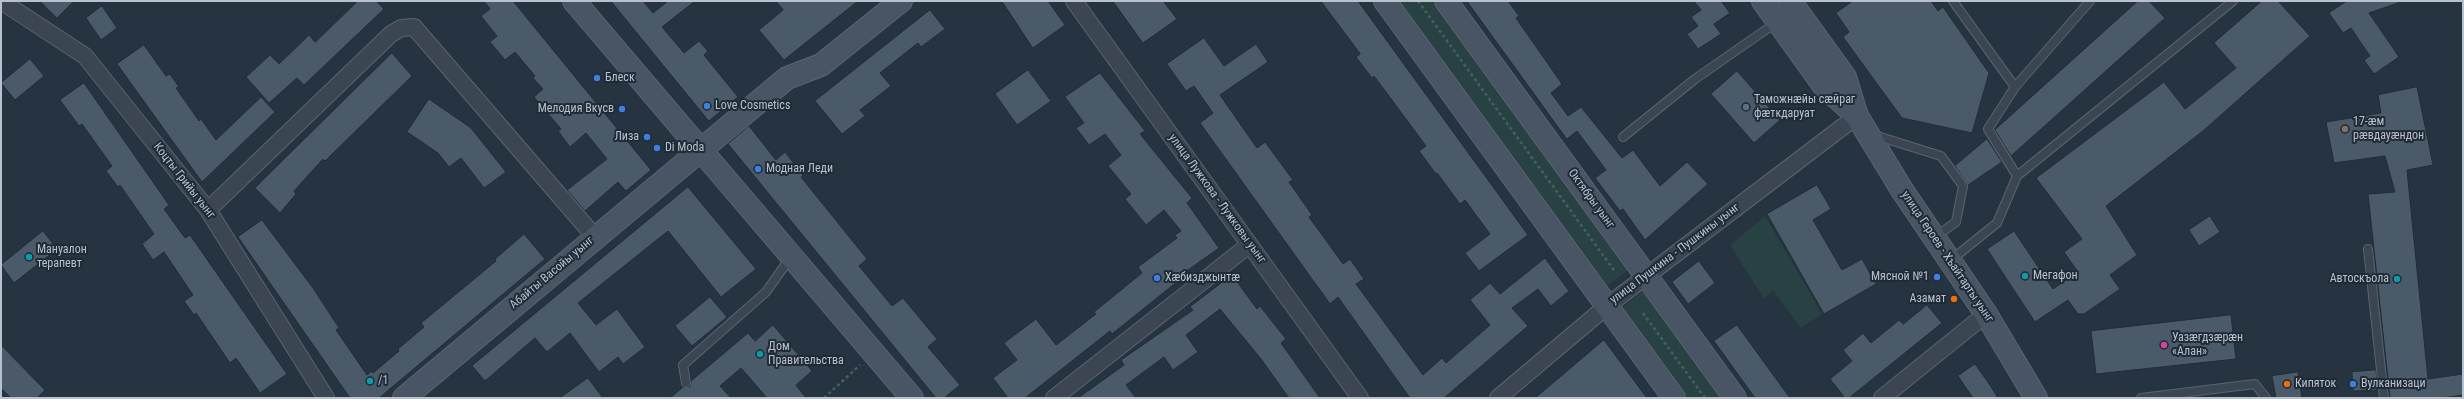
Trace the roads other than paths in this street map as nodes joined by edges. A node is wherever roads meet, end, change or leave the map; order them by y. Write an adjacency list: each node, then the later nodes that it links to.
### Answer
1 (1, 1): 18 (street, Коцты Грийы уынг)
2 (574, 1): 16 (street)
3 (901, 1): 16 (street, Абайты Васойы уынг)
4 (1074, 1): 21 (street, улица Лужкова - Лужковы уынг)
5 (1385, 1): 26 (street)
6 (1446, 1): 25 (street, Октябры уынг)
7 (1763, 1): 12 (street, улица Героев - Хъайтарты уынг)
8 (1790, 1): 14 (street, улица Героев - Хъайтарты уынг)
9 (1953, 1): 13 (lane)
10 (2090, 1): 13 (lane)
11 (2233, 1): 17 (lane)
12 (1778, 22): 14 (street, улица Героев - Хъайтарты уынг); 15 (lane)
13 (2015, 87): 17 (lane)
14 (1862, 125): 20 (street, улица Героев - Хъайтарты уынг); 20 (lane); 25 (street, улица Пушкина - Пушкины уынг)
15 (1623, 137)
16 (702, 151): 19 (street, Абайты Васойы уынг); 23 (street)
17 (2017, 176): 24 (lane)
18 (208, 210): 19 (street); 29 (street, Коцты Грийы уынг)
19 (595, 237): 30 (street, Абайты Васойы уынг)
20 (1934, 238): 24 (street, улица Героев - Хъайтарты уынг)
21 (1249, 245): 32 (street); 33 (street, улица Лужкова - Лужковы уынг)
22 (2368, 249): 41 (lane)
23 (792, 256): 28 (lane); 31 (street)
24 (1950, 260): 27 (street, улица Героев - Хъайтарты уынг)
25 (1646, 275): 26 (street, улица Пушкина - Пушкины уынг); 36 (street, Октябры уынг)
26 (1601, 298): 34 (street, улица Пушкина - Пушкины уынг); 35 (street)
27 (1986, 314): 37 (street); 38 (street, улица Героев - Хъайтарты уынг)
28 (686, 383)
29 (326, 398)
30 (404, 398)
31 (912, 398)
32 (1054, 398)
33 (1360, 398)
34 (1498, 398)
35 (1674, 398)
36 (1736, 398)
37 (1882, 398)
38 (2036, 398)
39 (2141, 398): 40 (lane)
40 (2266, 398)
41 (2384, 398)

